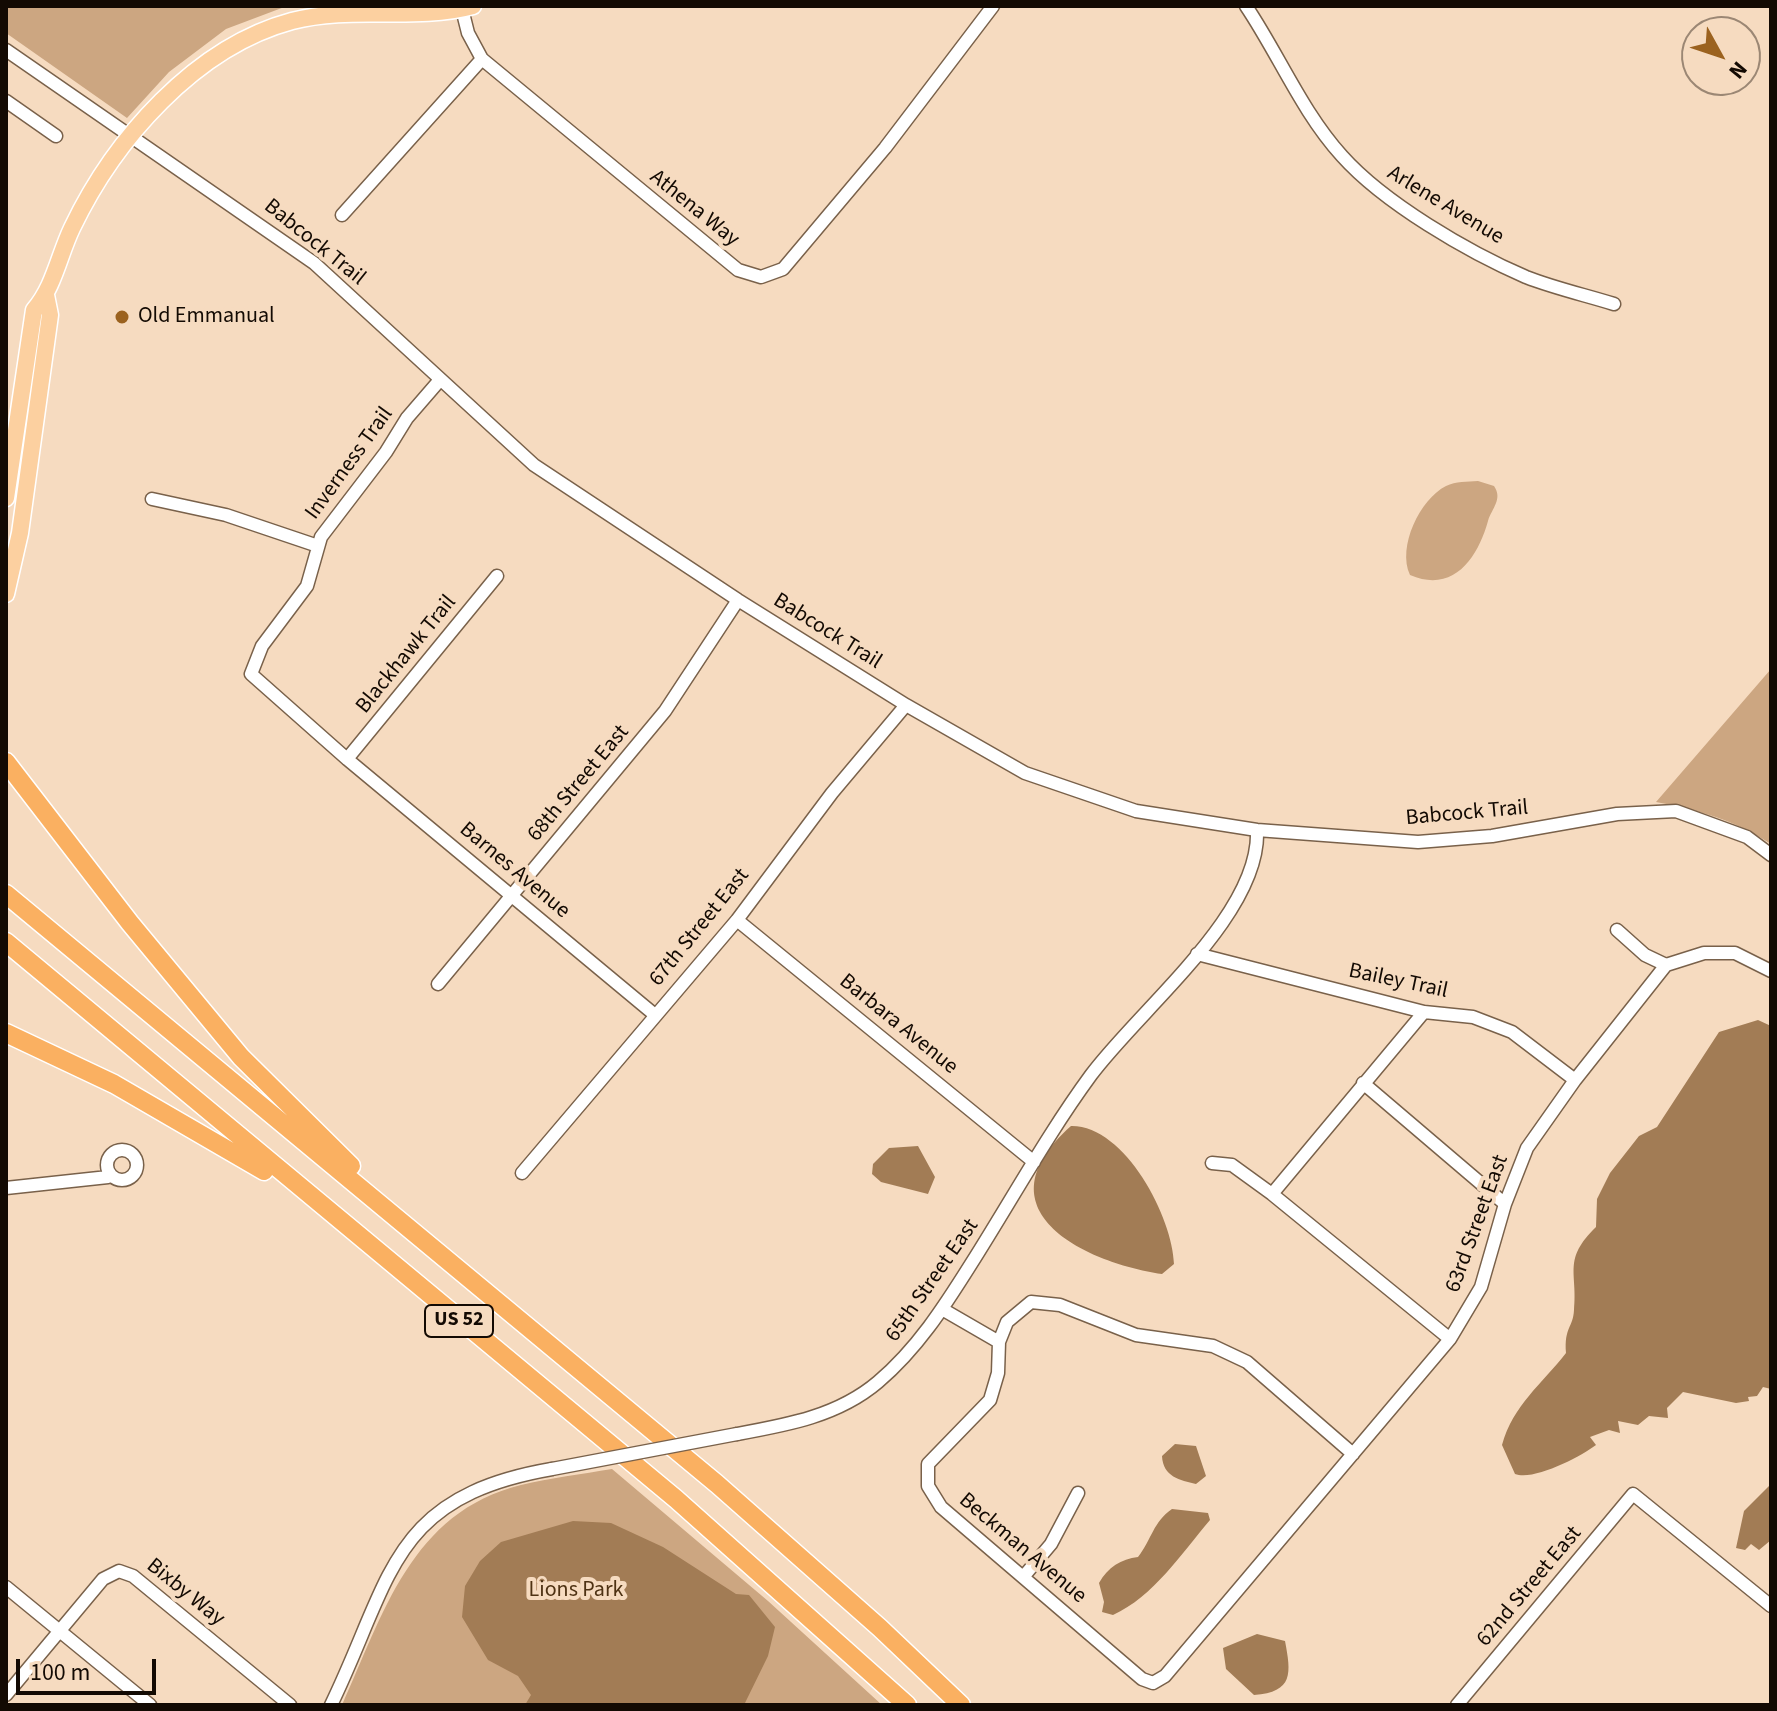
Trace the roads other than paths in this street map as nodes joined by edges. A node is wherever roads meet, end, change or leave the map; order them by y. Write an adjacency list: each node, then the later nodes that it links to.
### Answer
1 (993, 6): 5 (street, Athena Way)
2 (1246, 6): 11 (street, Arlene Avenue)
3 (468, 7): 5 (street, Athena Way); 8 (main road)
4 (6, 50): 8 (street, Babcock Trail)
5 (482, 59): 9 (street)
6 (6, 101): 7 (street)
7 (56, 136)
8 (131, 137): 10 (main road); 12 (street, Babcock Trail)
9 (342, 215)
10 (46, 295): 13 (main road); 18 (main road)
11 (1614, 304)
12 (439, 381): 16 (street, Inverness Trail); 19 (street, Babcock Trail)
13 (12, 414): 14 (main road)
14 (6, 498)
15 (152, 499): 16 (street)
16 (318, 546): 21 (street, Inverness Trail)
17 (497, 576): 21 (street, Blackhawk Trail)
18 (6, 594)
19 (738, 600): 20 (street, Babcock Trail); 26 (street, 68th Street East)
20 (906, 705): 23 (street, Babcock Trail); 27 (street, 67th Street East)
21 (347, 759): 26 (street, Barnes Avenue)
22 (6, 762): 45 (highway)
23 (1257, 830): 24 (street, Babcock Trail); 30 (street, 65th Street East)
24 (1771, 855)
25 (6, 894): 45 (highway, US 52)
26 (512, 895): 33 (street, 68th Street East); 35 (street, Barnes Avenue)
27 (737, 920): 35 (street, 67th Street East); 39 (street, Barbara Avenue)
28 (1617, 930): 31 (street)
29 (6, 942): 47 (highway, US 52)
30 (1197, 954): 34 (street, Bailey Trail); 39 (street, 65th Street East)
31 (1666, 965): 32 (street); 37 (street, 63rd Street East)
32 (1771, 971)
33 (438, 984)
34 (1424, 1012): 37 (street, Bailey Trail); 38 (street)
35 (655, 1015): 41 (street, 67th Street East)
36 (6, 1033): 47 (highway)
37 (1575, 1080): 46 (street, 63rd Street East)
38 (1363, 1083): 44 (street); 46 (street)
39 (1034, 1162): 48 (street, 65th Street East)
40 (1212, 1163): 44 (street)
41 (522, 1173)
42 (108, 1177): 43 (street)
43 (6, 1188)
44 (1272, 1194): 49 (street)
45 (380, 1202): 63 (highway, US 52)
46 (1505, 1204): 49 (street, 63rd Street East)
47 (326, 1211): 62 (highway, US 52)
48 (942, 1309): 50 (street); 61 (street, 65th Street East, bridge)
49 (1450, 1339): 51 (street, 63rd Street East)
50 (999, 1342): 51 (street); 53 (street, Beckman Avenue)
51 (1353, 1454): 57 (street, 63rd Street East)
52 (1078, 1493): 53 (street)
53 (1024, 1576): 57 (street, Beckman Avenue)
54 (6, 1587): 56 (street)
55 (1771, 1606): 64 (street, 62nd Street East)
56 (59, 1630): 58 (street); 59 (street); 60 (street, Bixby Way)
57 (1153, 1683)
58 (6, 1695)
59 (150, 1705)
60 (290, 1705)
61 (331, 1705)
62 (907, 1705)
63 (961, 1705)
64 (1457, 1705)

